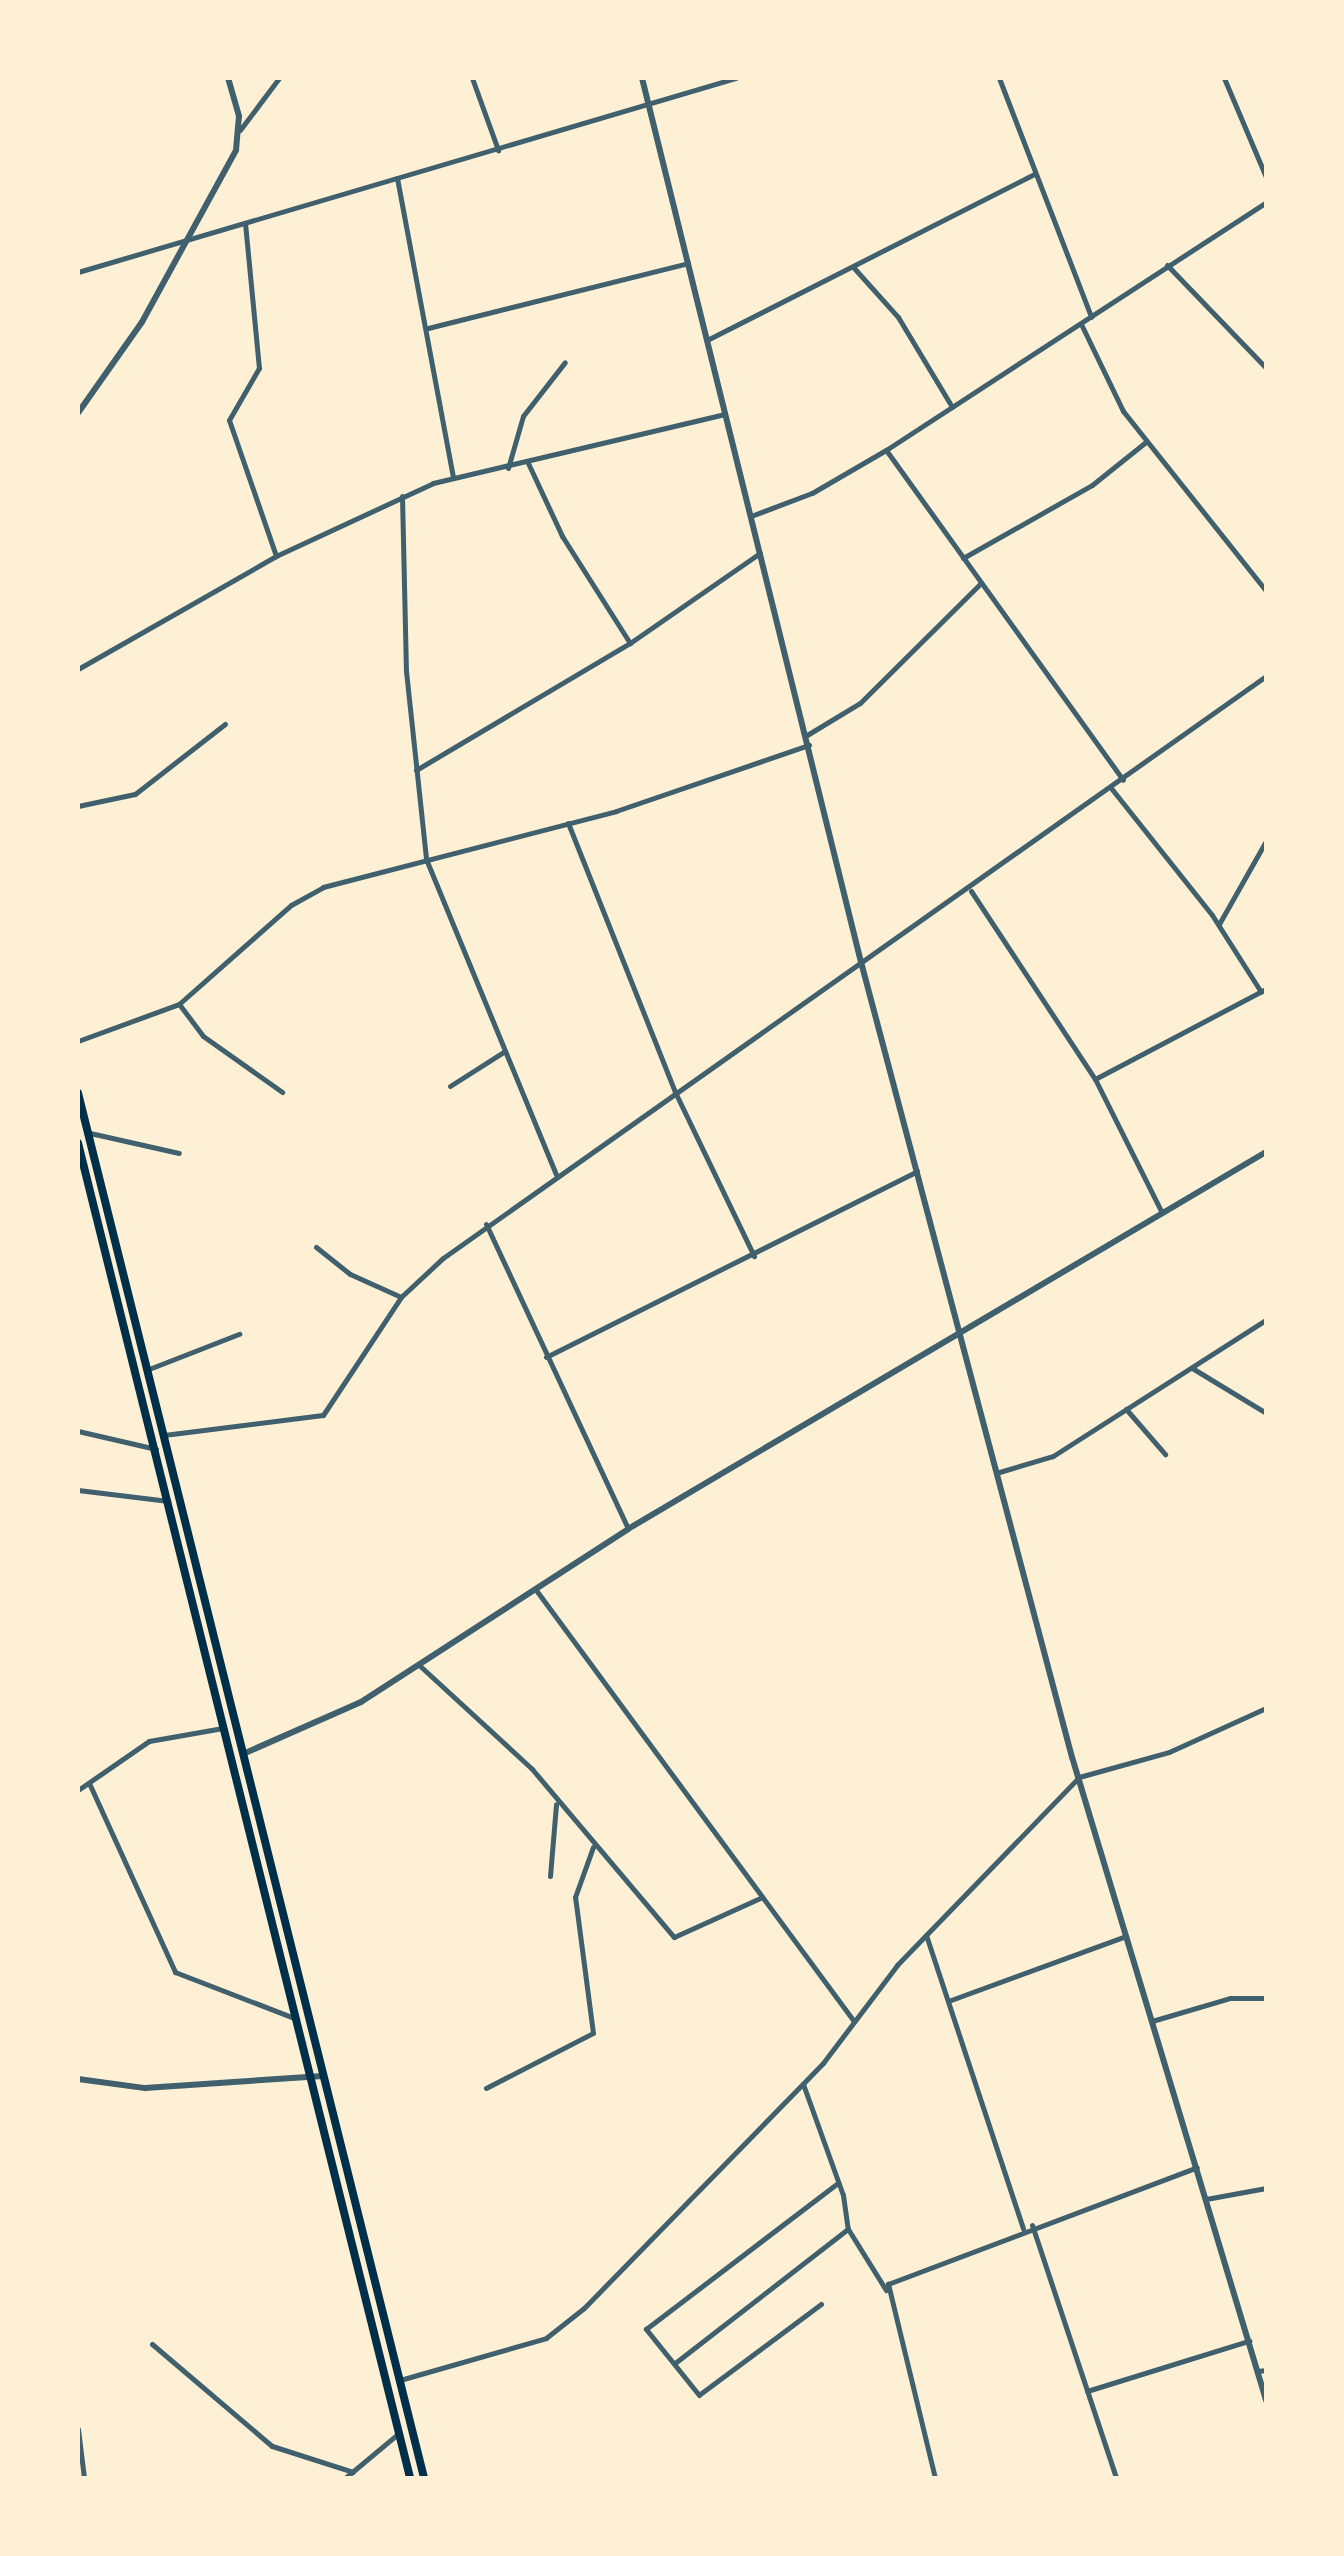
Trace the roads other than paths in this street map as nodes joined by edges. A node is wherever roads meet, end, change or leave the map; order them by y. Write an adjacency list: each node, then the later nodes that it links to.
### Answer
1 (228, 78): 9 (street)
2 (279, 78): 9 (street)
3 (472, 78): 10 (street)
4 (642, 78): 8 (street)
5 (736, 78): 8 (street)
6 (999, 78): 11 (street)
7 (1224, 78): 12 (street)
8 (648, 103): 10 (street); 17 (street)
9 (240, 130): 16 (street)
10 (498, 150): 13 (street)
11 (1034, 174): 19 (street); 21 (street)
12 (1266, 177)
13 (397, 178): 15 (street); 23 (street)
14 (1266, 202): 18 (street)
15 (245, 223): 16 (street); 38 (street)
16 (187, 240): 20 (street); 28 (street)
17 (688, 263): 23 (street); 24 (street)
18 (1167, 265): 21 (street); 26 (street)
19 (854, 268): 24 (street); 27 (street)
20 (78, 272)
21 (1091, 317): 22 (street)
22 (1081, 324): 27 (street); 30 (street)
23 (428, 328): 34 (street)
24 (707, 340): 29 (street)
25 (565, 362): 33 (street)
26 (1266, 368)
27 (952, 407): 31 (street)
28 (78, 413)
29 (725, 414): 32 (street); 36 (street)
30 (1147, 441): 39 (street); 41 (street)
31 (886, 450): 36 (street); 39 (street)
32 (528, 463): 33 (street); 42 (street)
33 (508, 468): 34 (street)
34 (453, 477): 35 (street)
35 (402, 496): 38 (street); 48 (street)
36 (751, 516): 37 (street)
37 (761, 553): 42 (street); 46 (street)
38 (276, 556): 43 (street)
39 (963, 558): 40 (street)
40 (981, 583): 46 (street); 49 (street)
41 (1266, 591)
42 (630, 643): 48 (street)
43 (78, 669)
44 (1266, 676): 49 (street)
45 (225, 724): 51 (street)
46 (807, 735): 47 (street)
47 (809, 745): 52 (street); 57 (street)
48 (416, 770): 54 (street)
49 (1123, 780): 50 (street)
50 (1111, 788): 55 (street); 56 (street)
51 (78, 806)
52 (568, 823): 54 (street); 66 (street)
53 (1266, 841): 56 (street)
54 (426, 859): 59 (street); 61 (street)
55 (971, 891): 57 (street); 62 (street)
56 (1219, 924): 58 (street)
57 (861, 962): 66 (street); 71 (street)
58 (1264, 990): 62 (street)
59 (179, 1004): 60 (street); 64 (street)
60 (78, 1041)
61 (505, 1051): 63 (street); 72 (street)
62 (1095, 1079): 73 (street)
63 (450, 1086)
64 (282, 1092)
65 (78, 1093): 67 (main road)
66 (676, 1094): 72 (street); 76 (street)
67 (90, 1133): 70 (street); 83 (main road)
68 (78, 1143): 88 (main road)
69 (1266, 1152): 73 (street)
70 (179, 1153)
71 (918, 1171): 76 (street); 79 (street)
72 (556, 1174): 74 (street)
73 (1161, 1211): 79 (street)
74 (486, 1224): 77 (street); 81 (street)
75 (316, 1247): 77 (street)
76 (754, 1256): 81 (street)
77 (401, 1297): 87 (street)
78 (1266, 1320): 82 (street)
79 (959, 1332): 90 (street); 93 (street)
80 (239, 1334): 83 (street)
81 (546, 1357): 93 (street)
82 (1191, 1368): 84 (street); 85 (street)
83 (149, 1369): 87 (main road)
84 (1126, 1409): 89 (street); 90 (street)
85 (1266, 1413)
86 (78, 1431): 88 (street)
87 (164, 1435): 98 (main road)
88 (157, 1449): 92 (main road)
89 (1165, 1454)
90 (996, 1473): 99 (street)
91 (78, 1490): 92 (street)
92 (170, 1501): 97 (main road)
93 (628, 1529): 94 (street)
94 (536, 1590): 95 (street); 105 (street)
95 (419, 1665): 98 (street); 102 (street)
96 (1266, 1708): 99 (street)
97 (223, 1728): 100 (street); 110 (main road)
98 (243, 1754): 113 (main road)
99 (1079, 1777): 106 (street); 107 (street)
100 (89, 1783): 101 (street); 110 (street)
101 (78, 1790)
102 (556, 1803): 103 (street); 104 (street)
103 (593, 1847): 105 (street); 117 (street)
104 (550, 1876)
105 (762, 1897): 111 (street)
106 (926, 1935): 109 (street); 111 (street)
107 (1126, 1936): 109 (street); 112 (street)
108 (1266, 1998): 112 (street)
109 (951, 2000): 123 (street)
110 (295, 2018): 115 (main road)
111 (853, 2020): 116 (street)
112 (1152, 2021): 118 (street)
113 (323, 2076): 115 (street); 131 (main road)
114 (78, 2079): 115 (street)
115 (309, 2079): 135 (main road)
116 (803, 2084): 119 (street); 131 (street)
117 (486, 2088)
118 (1197, 2167): 121 (street); 122 (street)
119 (836, 2184): 124 (street); 129 (street)
120 (1266, 2188): 121 (street)
121 (1206, 2199): 127 (street)
122 (1032, 2225): 123 (street); 132 (street)
123 (1023, 2228): 125 (street)
124 (848, 2229): 125 (street); 129 (street)
125 (886, 2290): 141 (street)
126 (821, 2304): 129 (street)
127 (1249, 2341): 130 (street); 132 (street)
128 (152, 2344): 136 (street)
129 (675, 2363)
130 (1262, 2370): 133 (street)
131 (400, 2380): 140 (main road)
132 (1087, 2391): 142 (street)
133 (1266, 2400)
134 (78, 2429): 137 (street)
135 (399, 2433): 136 (street); 139 (main road)
136 (353, 2472): 138 (street)
137 (84, 2478)
138 (345, 2478)
139 (410, 2478)
140 (424, 2478)
141 (935, 2478)
142 (1116, 2478)

